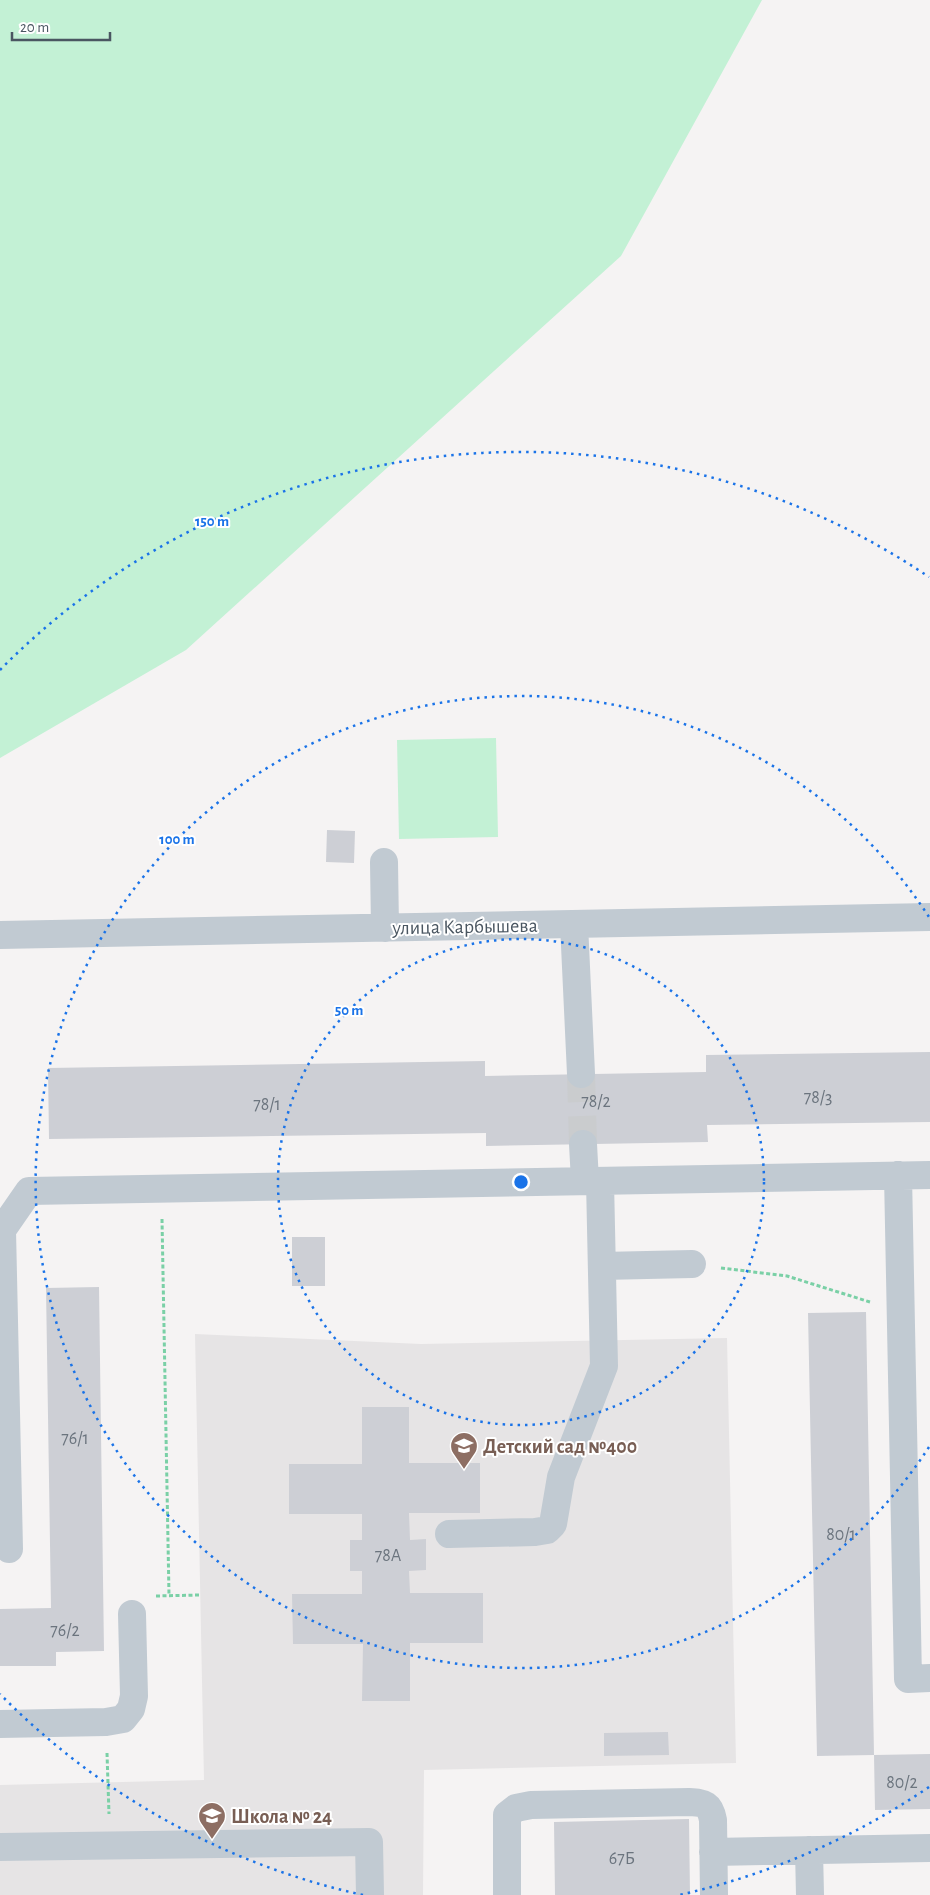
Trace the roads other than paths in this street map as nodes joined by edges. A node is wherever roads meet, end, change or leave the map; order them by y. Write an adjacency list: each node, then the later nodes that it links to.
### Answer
1 (384, 862): 4 (street)
2 (930, 917): 3 (street, улица Карбышева)
3 (574, 924): 4 (street, улица Карбышева); 6 (street)
4 (385, 928): 5 (street, улица Карбышева)
5 (0, 935)
6 (581, 1074)
7 (583, 1144): 10 (street)
8 (930, 1174): 9 (street)
9 (898, 1175): 10 (street); 17 (street)
10 (592, 1181): 12 (street); 13 (street)
11 (692, 1264): 12 (street)
12 (602, 1266): 14 (street)
13 (2, 1339): 15 (street)
14 (449, 1534)
15 (9, 1549)
16 (132, 1614): 18 (street)
17 (930, 1678)
18 (0, 1724)
19 (0, 1847): 23 (street)
20 (930, 1848): 21 (street)
21 (809, 1850): 22 (street); 26 (street)
22 (713, 1852): 24 (street); 25 (street)
23 (370, 1895)
24 (507, 1895)
25 (714, 1895)
26 (810, 1895)

